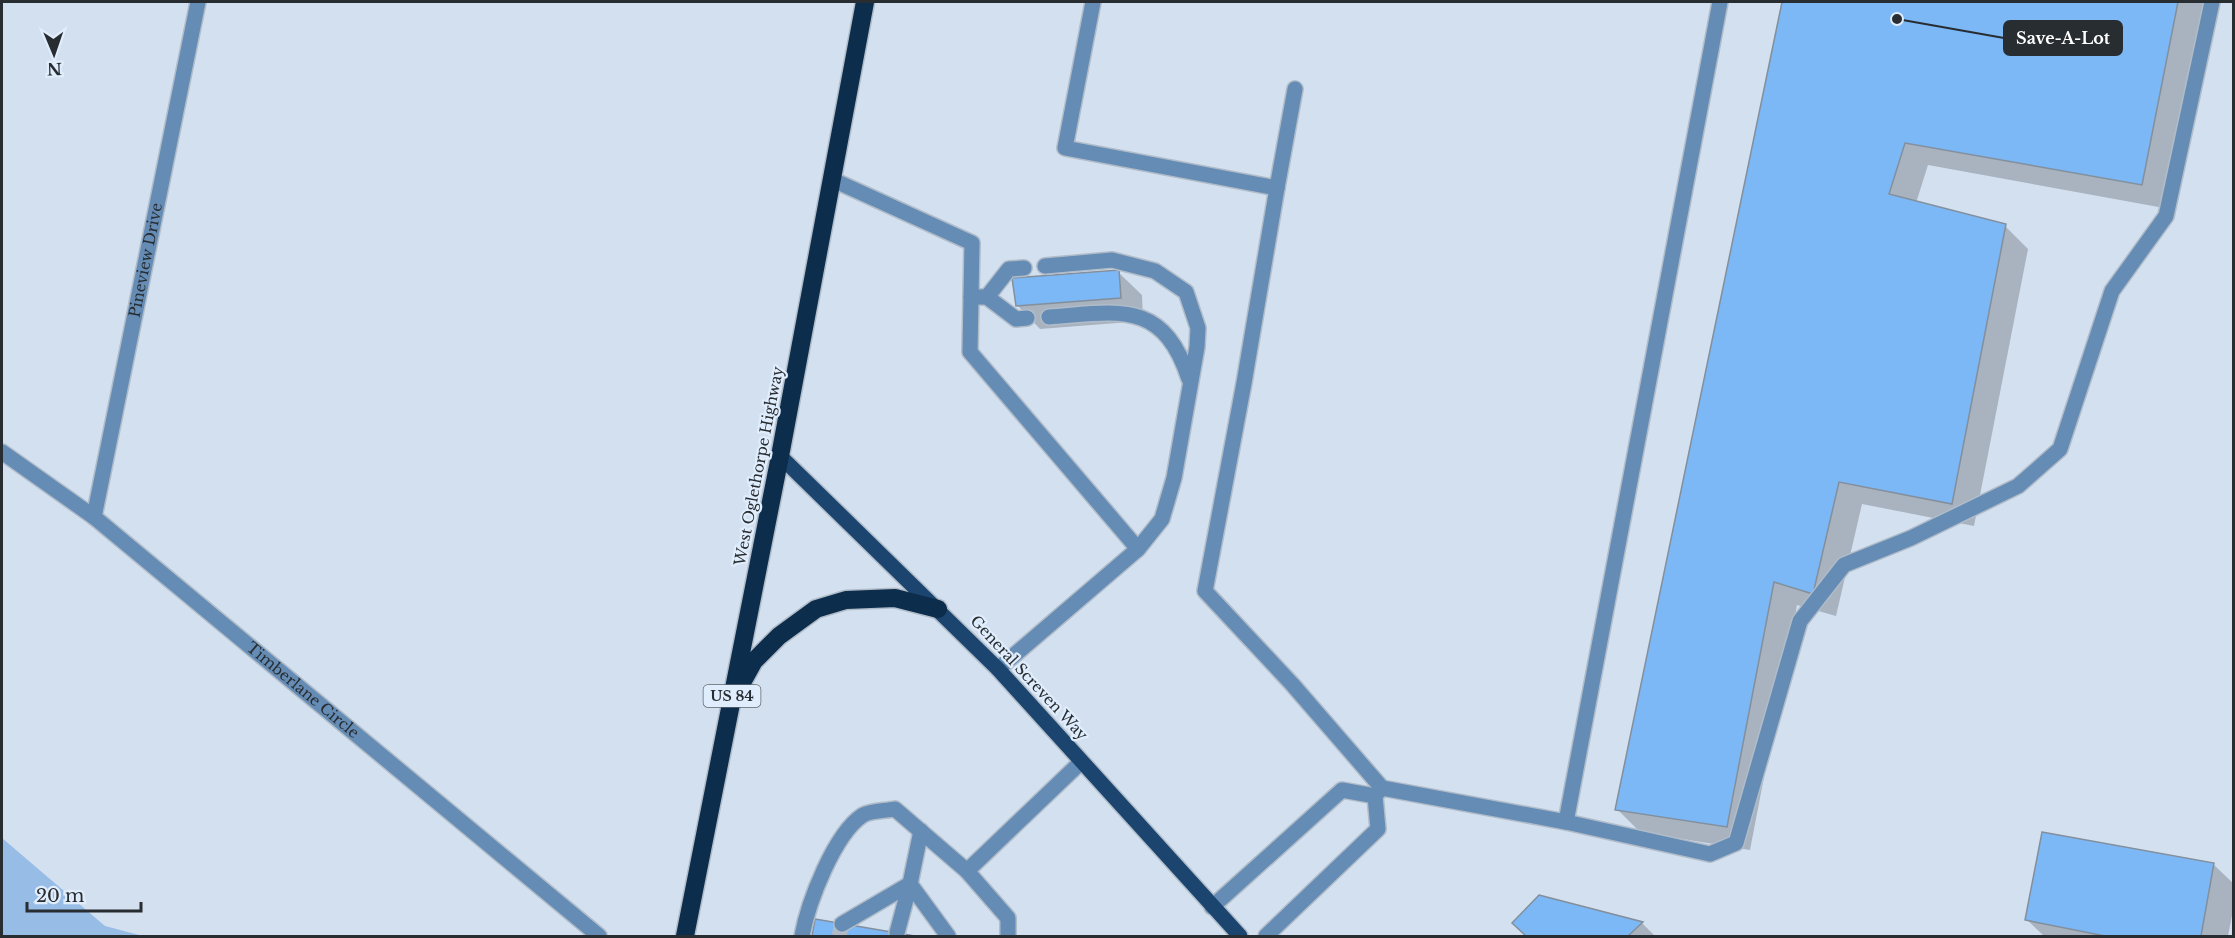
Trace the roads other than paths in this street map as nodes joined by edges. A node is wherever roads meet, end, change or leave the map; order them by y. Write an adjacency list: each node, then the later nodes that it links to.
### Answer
1 (198, 2): 17 (street, Pineview Drive)
2 (866, 2): 7 (highway, West Oglethorpe Highway / US 84)
3 (1092, 2): 8 (street)
4 (1720, 2): 24 (street)
5 (2212, 2): 24 (street)
6 (1295, 89): 8 (street)
7 (831, 178): 11 (street); 16 (highway, West Oglethorpe Highway / US 84)
8 (1277, 188): 23 (street)
9 (1045, 266): 14 (street)
10 (1024, 268): 11 (street)
11 (979, 297): 13 (street); 18 (street)
12 (1049, 317): 14 (street)
13 (1027, 318)
14 (1190, 382): 18 (street)
15 (2, 452): 17 (street, Timberlane Circle)
16 (780, 456): 19 (main road, General Screven Way); 21 (highway, West Oglethorpe Highway / US 84)
17 (94, 517): 31 (street, Timberlane Circle)
18 (1138, 549): 20 (street)
19 (938, 609): 20 (main road, General Screven Way); 21 (highway)
20 (999, 669): 22 (main road, General Screven Way)
21 (732, 699): 32 (highway, West Oglethorpe Highway / US 84)
22 (1082, 762): 26 (street); 28 (main road, General Screven Way)
23 (1378, 792): 24 (street); 28 (street); 37 (street)
24 (1566, 822)
25 (921, 831): 26 (street); 27 (street); 33 (street)
26 (967, 871): 35 (street)
27 (910, 884): 29 (street); 30 (street); 34 (street)
28 (1212, 907): 36 (main road, General Screven Way)
29 (842, 924)
30 (897, 933)
31 (599, 936)
32 (685, 936)
33 (802, 936)
34 (948, 936)
35 (1008, 936)
36 (1240, 936)
37 (1266, 936)

